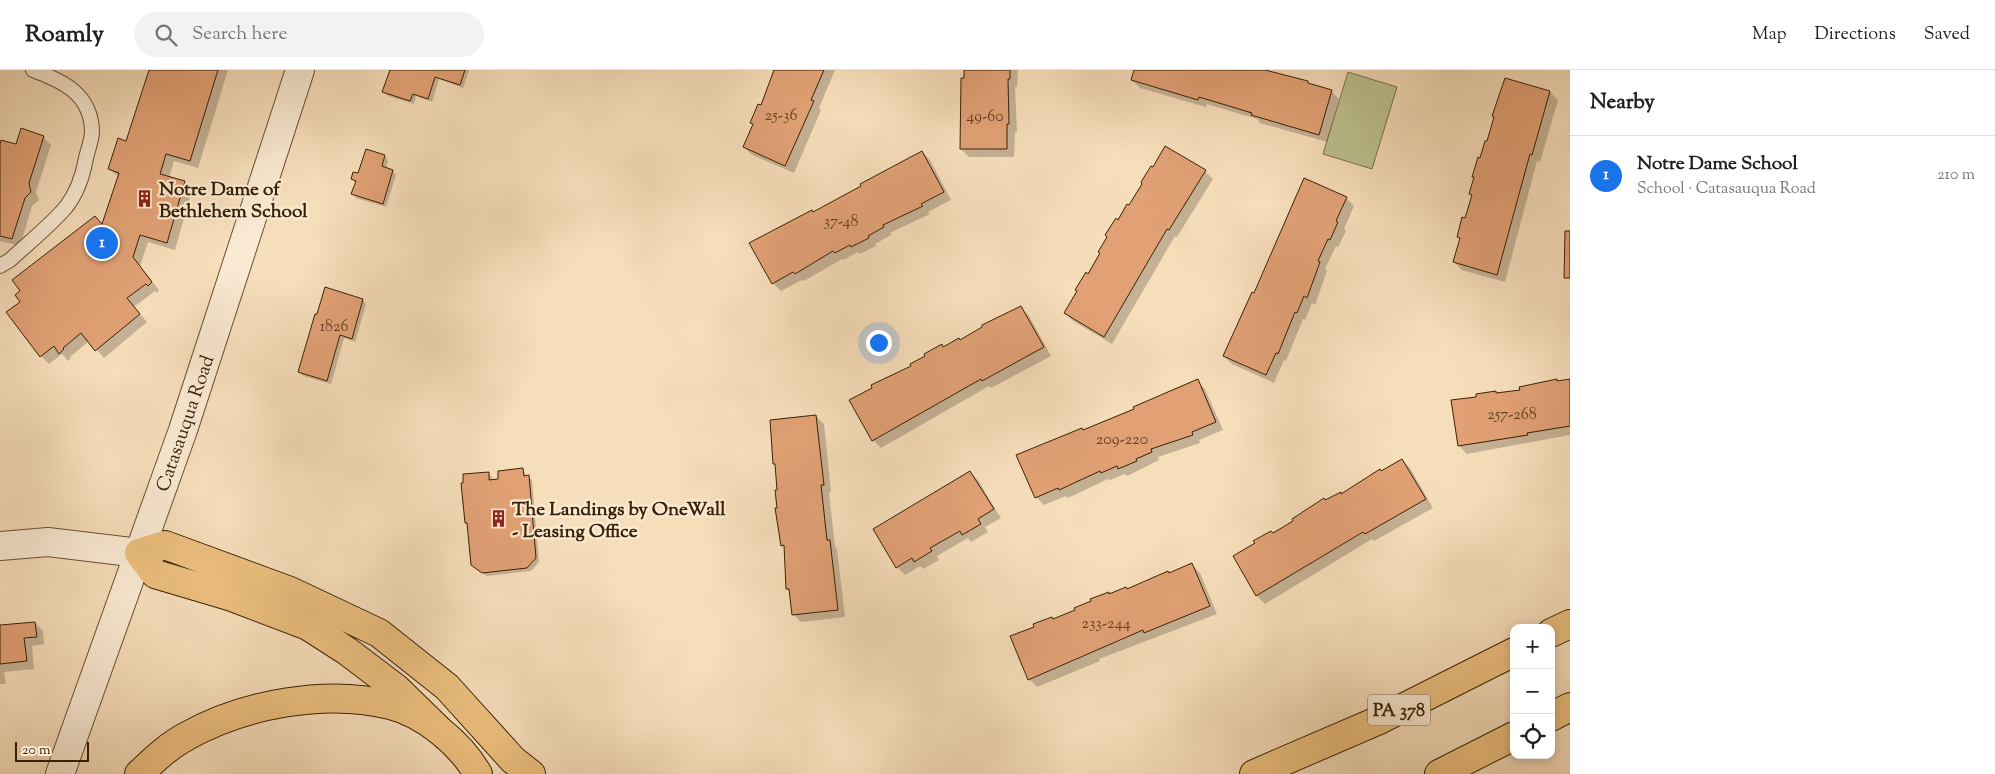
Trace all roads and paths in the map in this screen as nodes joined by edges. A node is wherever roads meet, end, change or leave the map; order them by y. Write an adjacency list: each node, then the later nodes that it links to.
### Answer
1 (32, 70): 3 (lane)
2 (300, 70): 5 (street, Catasauqua Road)
3 (0, 266)
4 (0, 546): 5 (street)
5 (139, 553): 11 (highway); 14 (street, Catasauqua Road); 17 (highway)
6 (1570, 624): 7 (highway)
7 (1555, 631)
8 (1510, 654): 13 (highway, PA 378)
9 (1570, 707): 10 (highway)
10 (1555, 715)
11 (438, 730): 15 (highway); 16 (highway)
12 (1510, 738): 20 (highway)
13 (1283, 762): 18 (highway); 19 (highway, PA 378)
14 (60, 774)
15 (139, 774)
16 (478, 774)
17 (531, 774)
18 (1239, 774)
19 (1254, 774)
20 (1439, 774)

